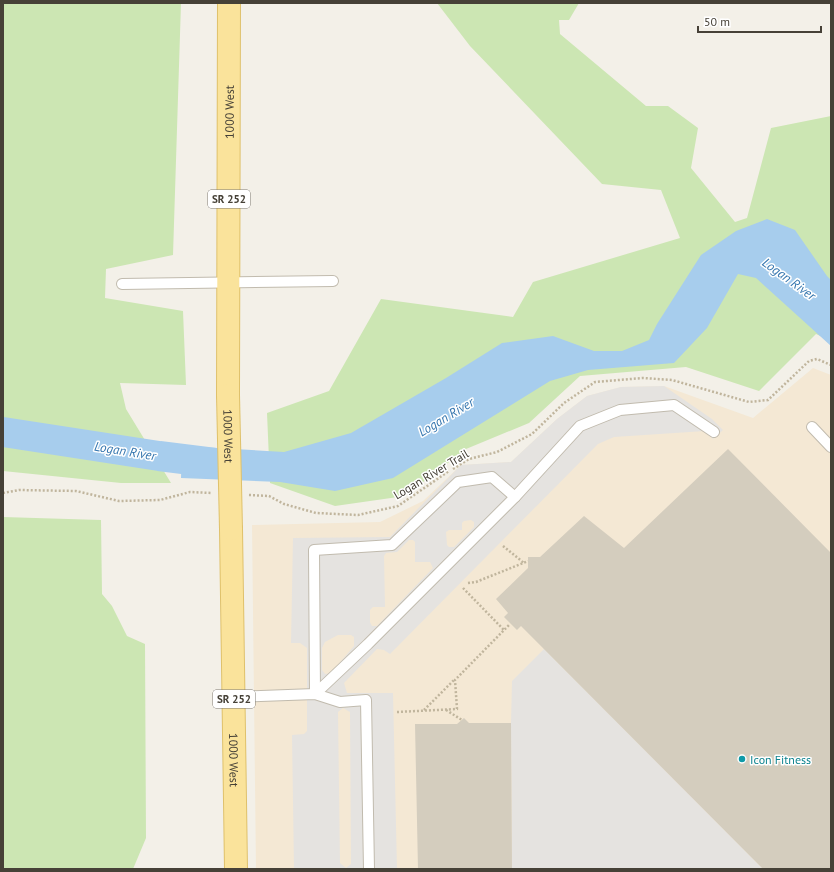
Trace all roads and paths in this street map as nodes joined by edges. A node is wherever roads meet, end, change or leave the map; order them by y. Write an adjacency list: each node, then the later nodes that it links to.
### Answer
1 (229, 3): 3 (main road, 1000 West / SR 252)
2 (332, 281): 3 (lane)
3 (228, 283): 4 (lane); 22 (main road, 1000 West / SR 252, bridge)
4 (122, 284)
5 (831, 365): 11 (path, Logan River Trail)
6 (812, 427): 8 (lane)
7 (714, 432): 12 (lane)
8 (831, 447)
9 (3, 492): 10 (path)
10 (214, 493)
11 (245, 495)
12 (514, 497): 21 (lane); 21 (lane)
13 (504, 546): 15 (path)
14 (528, 561): 15 (path)
15 (524, 563): 16 (path)
16 (468, 583)
17 (463, 588): 19 (path)
18 (510, 624): 19 (path)
19 (504, 630): 20 (path)
20 (455, 680): 23 (path); 24 (path)
21 (315, 694): 22 (lane); 28 (lane)
22 (234, 697): 27 (main road, 1000 West / SR 252)
23 (445, 710): 24 (path); 26 (path)
24 (423, 711): 25 (path)
25 (398, 712)
26 (462, 720)
27 (236, 869)
28 (370, 869)

